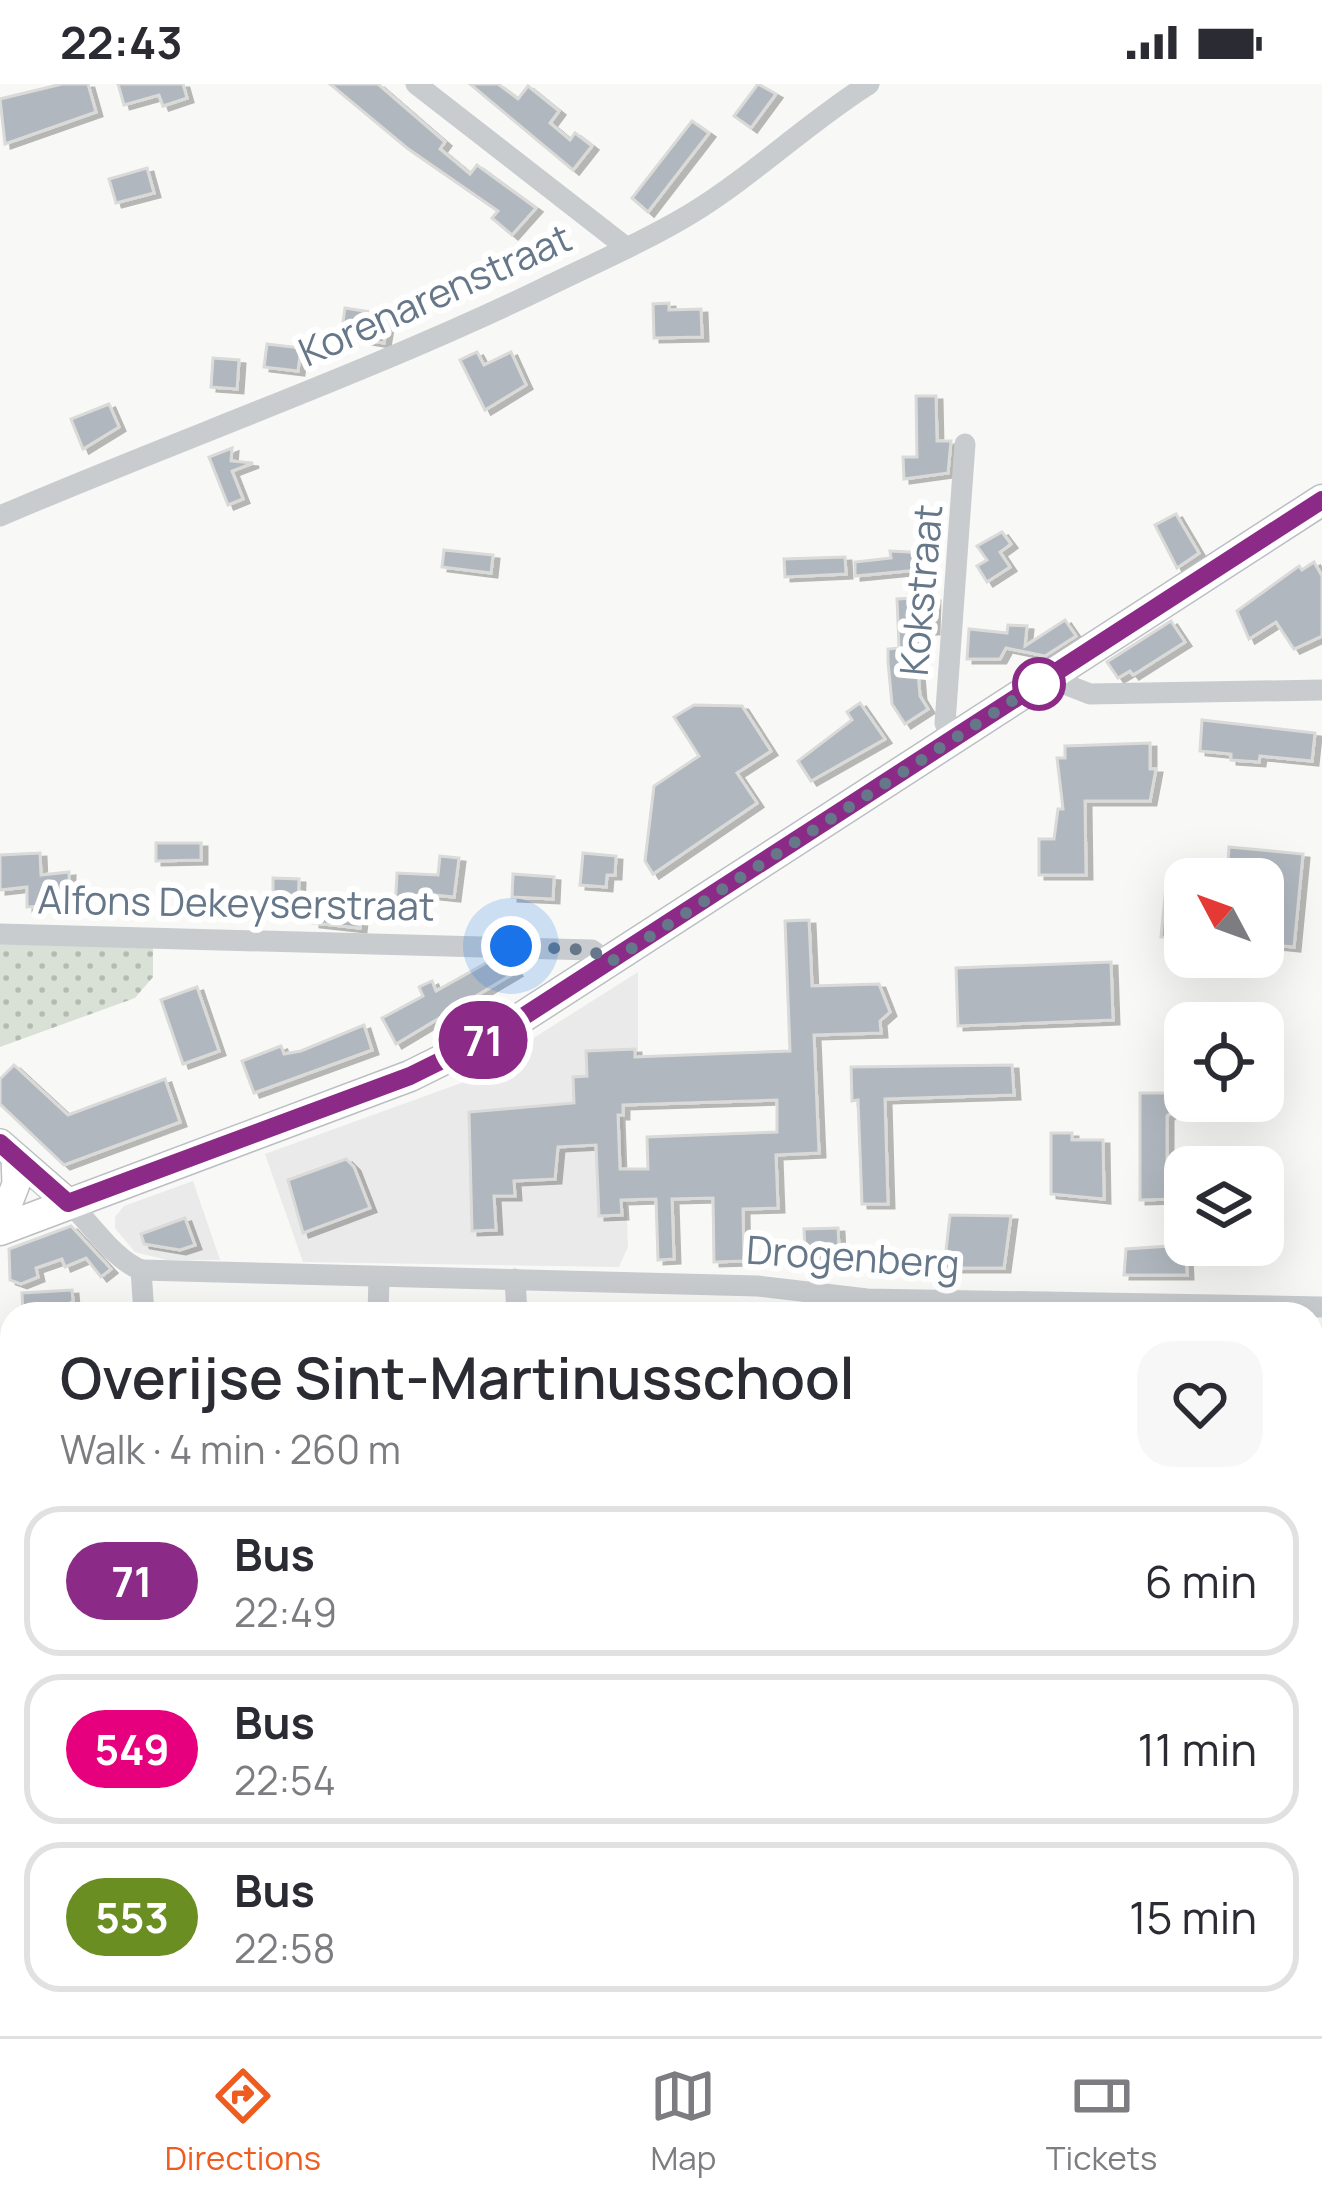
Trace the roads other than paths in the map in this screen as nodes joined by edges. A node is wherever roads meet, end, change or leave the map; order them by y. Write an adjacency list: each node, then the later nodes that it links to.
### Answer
1 (416, 84): 3 (street)
2 (868, 84): 3 (street, Korenarenstraat)
3 (627, 248): 6 (street, Korenarenstraat)
4 (965, 444): 11 (street, Kokstraat)
5 (1322, 500): 7 (main road)
6 (0, 516)
7 (1078, 658): 8 (main road); 10 (street)
8 (1049, 677): 10 (street); 11 (main road)
9 (1322, 690): 10 (street)
10 (1108, 692)
11 (952, 740): 13 (main road)
12 (0, 934): 13 (street, Alfons Dekeyserstraat)
13 (609, 963): 15 (main road)
14 (8, 1150): 15 (street); 16 (street)
15 (68, 1203): 16 (main road); 17 (street)
16 (0, 1227)
17 (141, 1270): 18 (street, Drogenberg); 20 (street)
18 (379, 1277): 19 (street, Drogenberg); 21 (street)
19 (515, 1279): 22 (street); 23 (street, Drogenberg)
20 (143, 1302)
21 (378, 1302)
22 (516, 1302)
23 (973, 1302)

